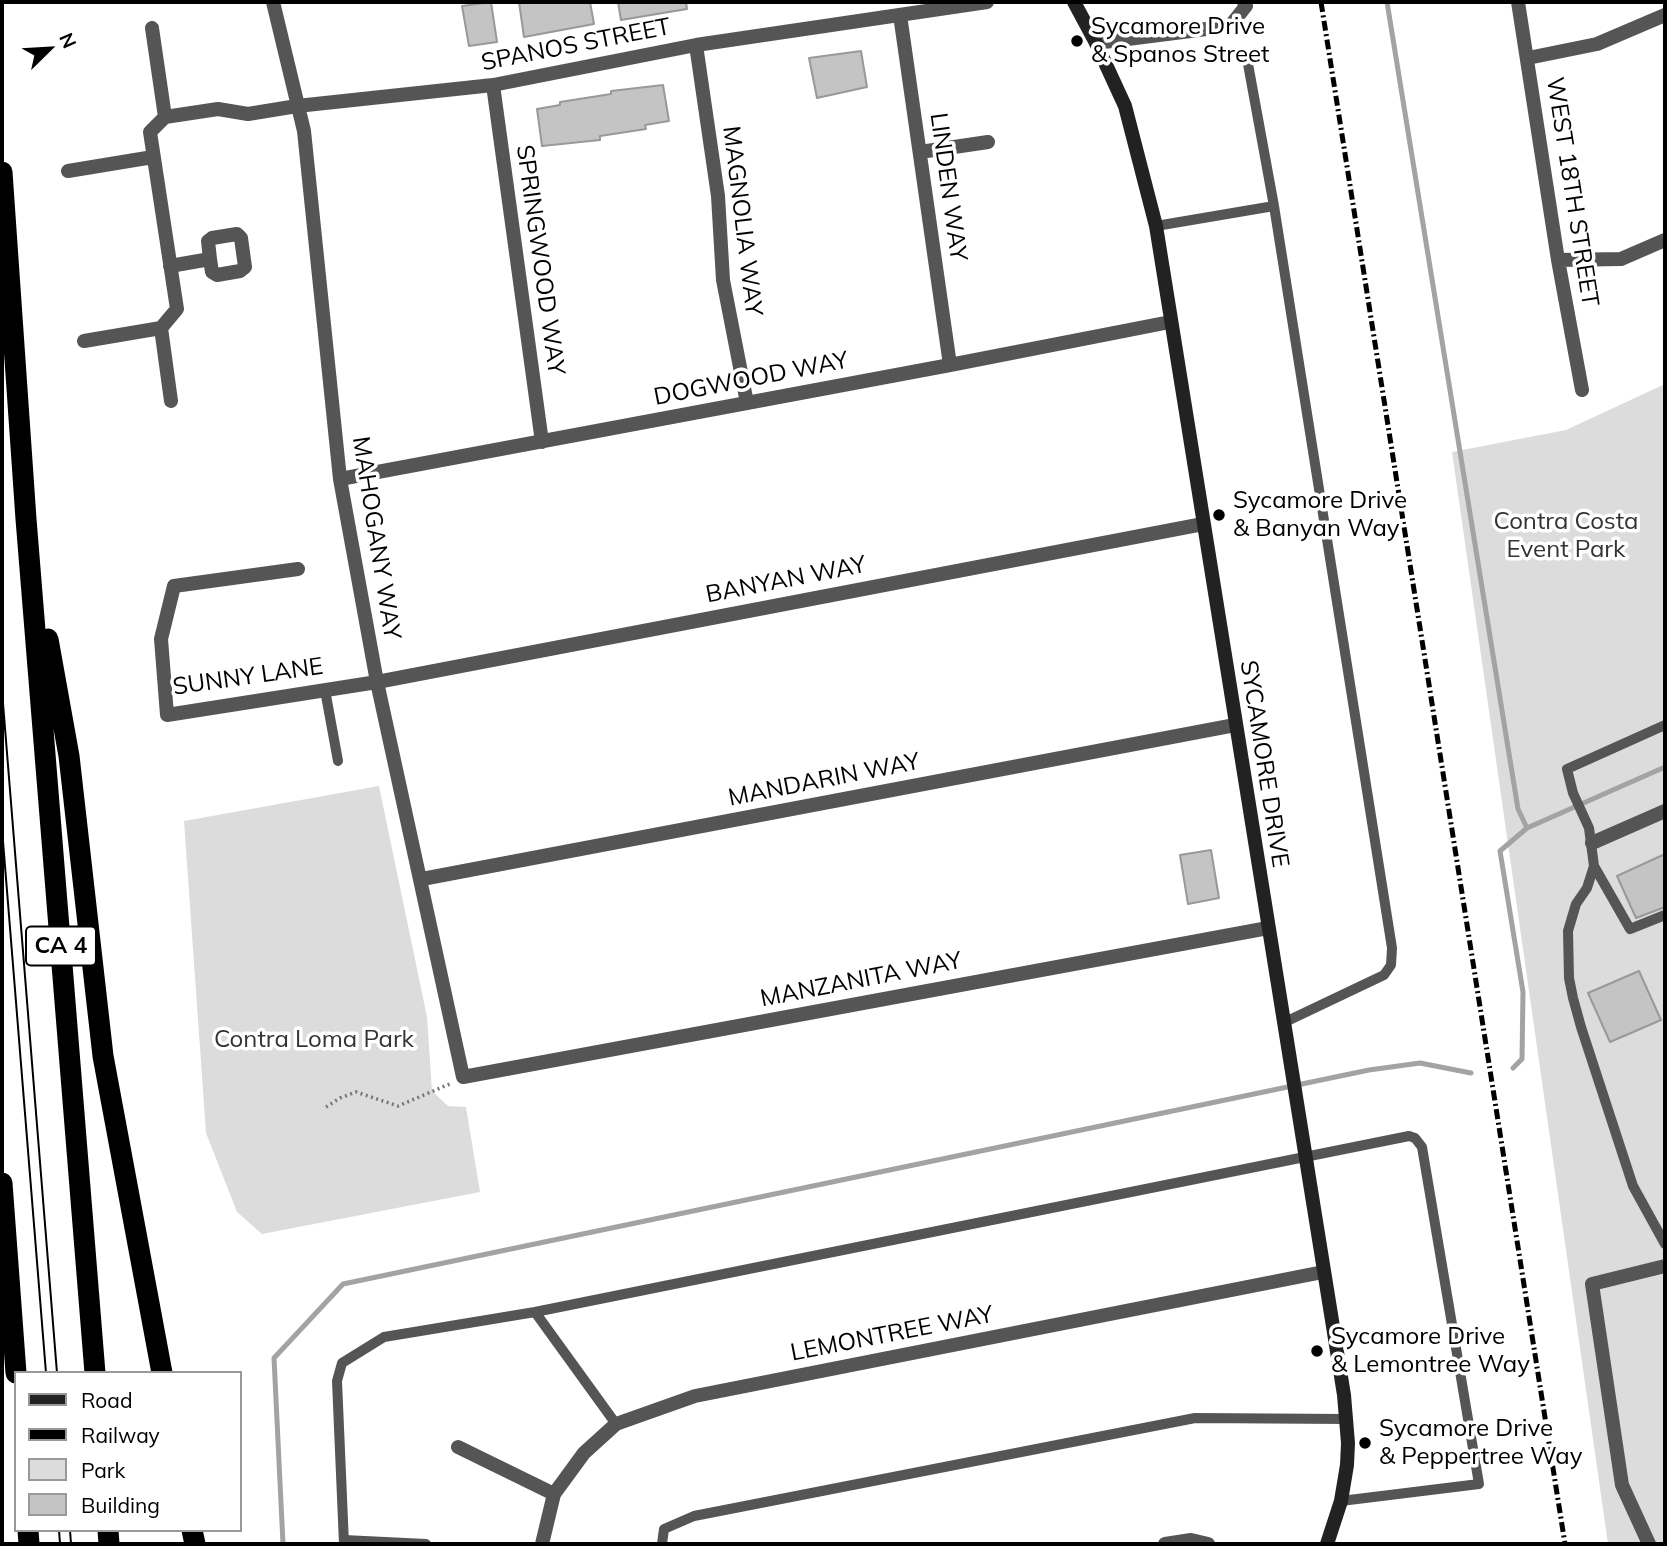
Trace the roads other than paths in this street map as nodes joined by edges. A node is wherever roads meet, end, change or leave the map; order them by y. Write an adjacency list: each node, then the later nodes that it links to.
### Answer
1 (273, 2): 14 (street, MAHOGANY WAY)
2 (987, 2): 6 (street, SPANOS STREET)
3 (1073, 2): 9 (street, SYCAMORE DRIVE)
4 (1244, 2): 9 (street)
5 (1518, 2): 11 (street, WEST 18TH STREET)
6 (900, 15): 10 (street, SPANOS STREET); 17 (street, LINDEN WAY)
7 (1665, 15): 11 (street)
8 (152, 28): 15 (street)
9 (1096, 43): 22 (street, SYCAMORE DRIVE)
10 (696, 45): 13 (street, SPANOS STREET); 33 (street, MAGNOLIA WAY)
11 (1528, 58): 25 (street, WEST 18TH STREET)
12 (1248, 64): 21 (lane)
13 (493, 85): 14 (street, SPANOS STREET); 34 (street, SPRINGWOOD WAY)
14 (297, 106): 15 (street, SPANOS STREET); 35 (street, MAHOGANY WAY)
15 (164, 117): 18 (street)
16 (988, 142): 17 (street)
17 (920, 152): 30 (street, LINDEN WAY)
18 (153, 158): 19 (street); 26 (street)
19 (68, 171)
20 (2, 172): 36 (highway, CA 4)
21 (1274, 206): 22 (lane); 50 (lane)
22 (1156, 226): 27 (street, SYCAMORE DRIVE)
23 (1665, 240): 25 (street)
24 (210, 260): 26 (street)
25 (1558, 260): 31 (street, WEST 18TH STREET)
26 (170, 266): 28 (street)
27 (1170, 322): 30 (street, DOGWOOD WAY); 37 (street, SYCAMORE DRIVE)
28 (161, 328): 29 (street); 32 (street)
29 (84, 341)
30 (950, 365): 33 (street, DOGWOOD WAY)
31 (1582, 390)
32 (171, 401)
33 (747, 403): 34 (street, DOGWOOD WAY)
34 (542, 442): 35 (street, DOGWOOD WAY)
35 (340, 479): 39 (street, MAHOGANY WAY)
36 (26, 519): 59 (highway, CA 4); 60 (highway)
37 (1203, 524): 39 (street, BANYAN WAY); 41 (street, SYCAMORE DRIVE)
38 (298, 569): 40 (street, SUNNY LANE)
39 (377, 682): 40 (street, SUNNY LANE); 47 (street, MAHOGANY WAY)
40 (325, 690): 43 (lane)
41 (1235, 725): 47 (street, MANDARIN WAY); 49 (street, SYCAMORE DRIVE)
42 (1665, 725): 45 (lane)
43 (338, 761)
44 (1665, 811): 45 (street)
45 (1592, 844): 46 (lane)
46 (1594, 866): 48 (lane); 54 (lane)
47 (422, 879): 51 (street, MAHOGANY WAY)
48 (1665, 915)
49 (1268, 928): 50 (street, SYCAMORE DRIVE); 51 (street, MANZANITA WAY)
50 (1283, 1023): 52 (street, SYCAMORE DRIVE)
51 (463, 1077)
52 (1305, 1158): 56 (street, SYCAMORE DRIVE); 57 (lane); 65 (lane)
53 (2, 1183): 58 (highway)
54 (1665, 1244)
55 (1664, 1269): 73 (street)
56 (1323, 1272): 61 (street, SYCAMORE DRIVE); 62 (street, LEMONTREE WAY)
57 (535, 1312): 62 (lane); 66 (lane)
58 (16, 1371)
59 (96, 1371)
60 (162, 1371)
61 (1346, 1419): 65 (street, SYCAMORE DRIVE); 69 (lane)
62 (616, 1424): 64 (street, LEMONTREE WAY)
63 (458, 1447): 64 (street)
64 (554, 1494): 68 (street, LEMONTREE WAY)
65 (1341, 1501): 72 (street, SYCAMORE DRIVE)
66 (344, 1542): 67 (lane)
67 (426, 1544)
68 (542, 1544)
69 (662, 1544)
70 (1166, 1544): 71 (street)
71 (1208, 1544)
72 (1326, 1544)
73 (1649, 1544)

